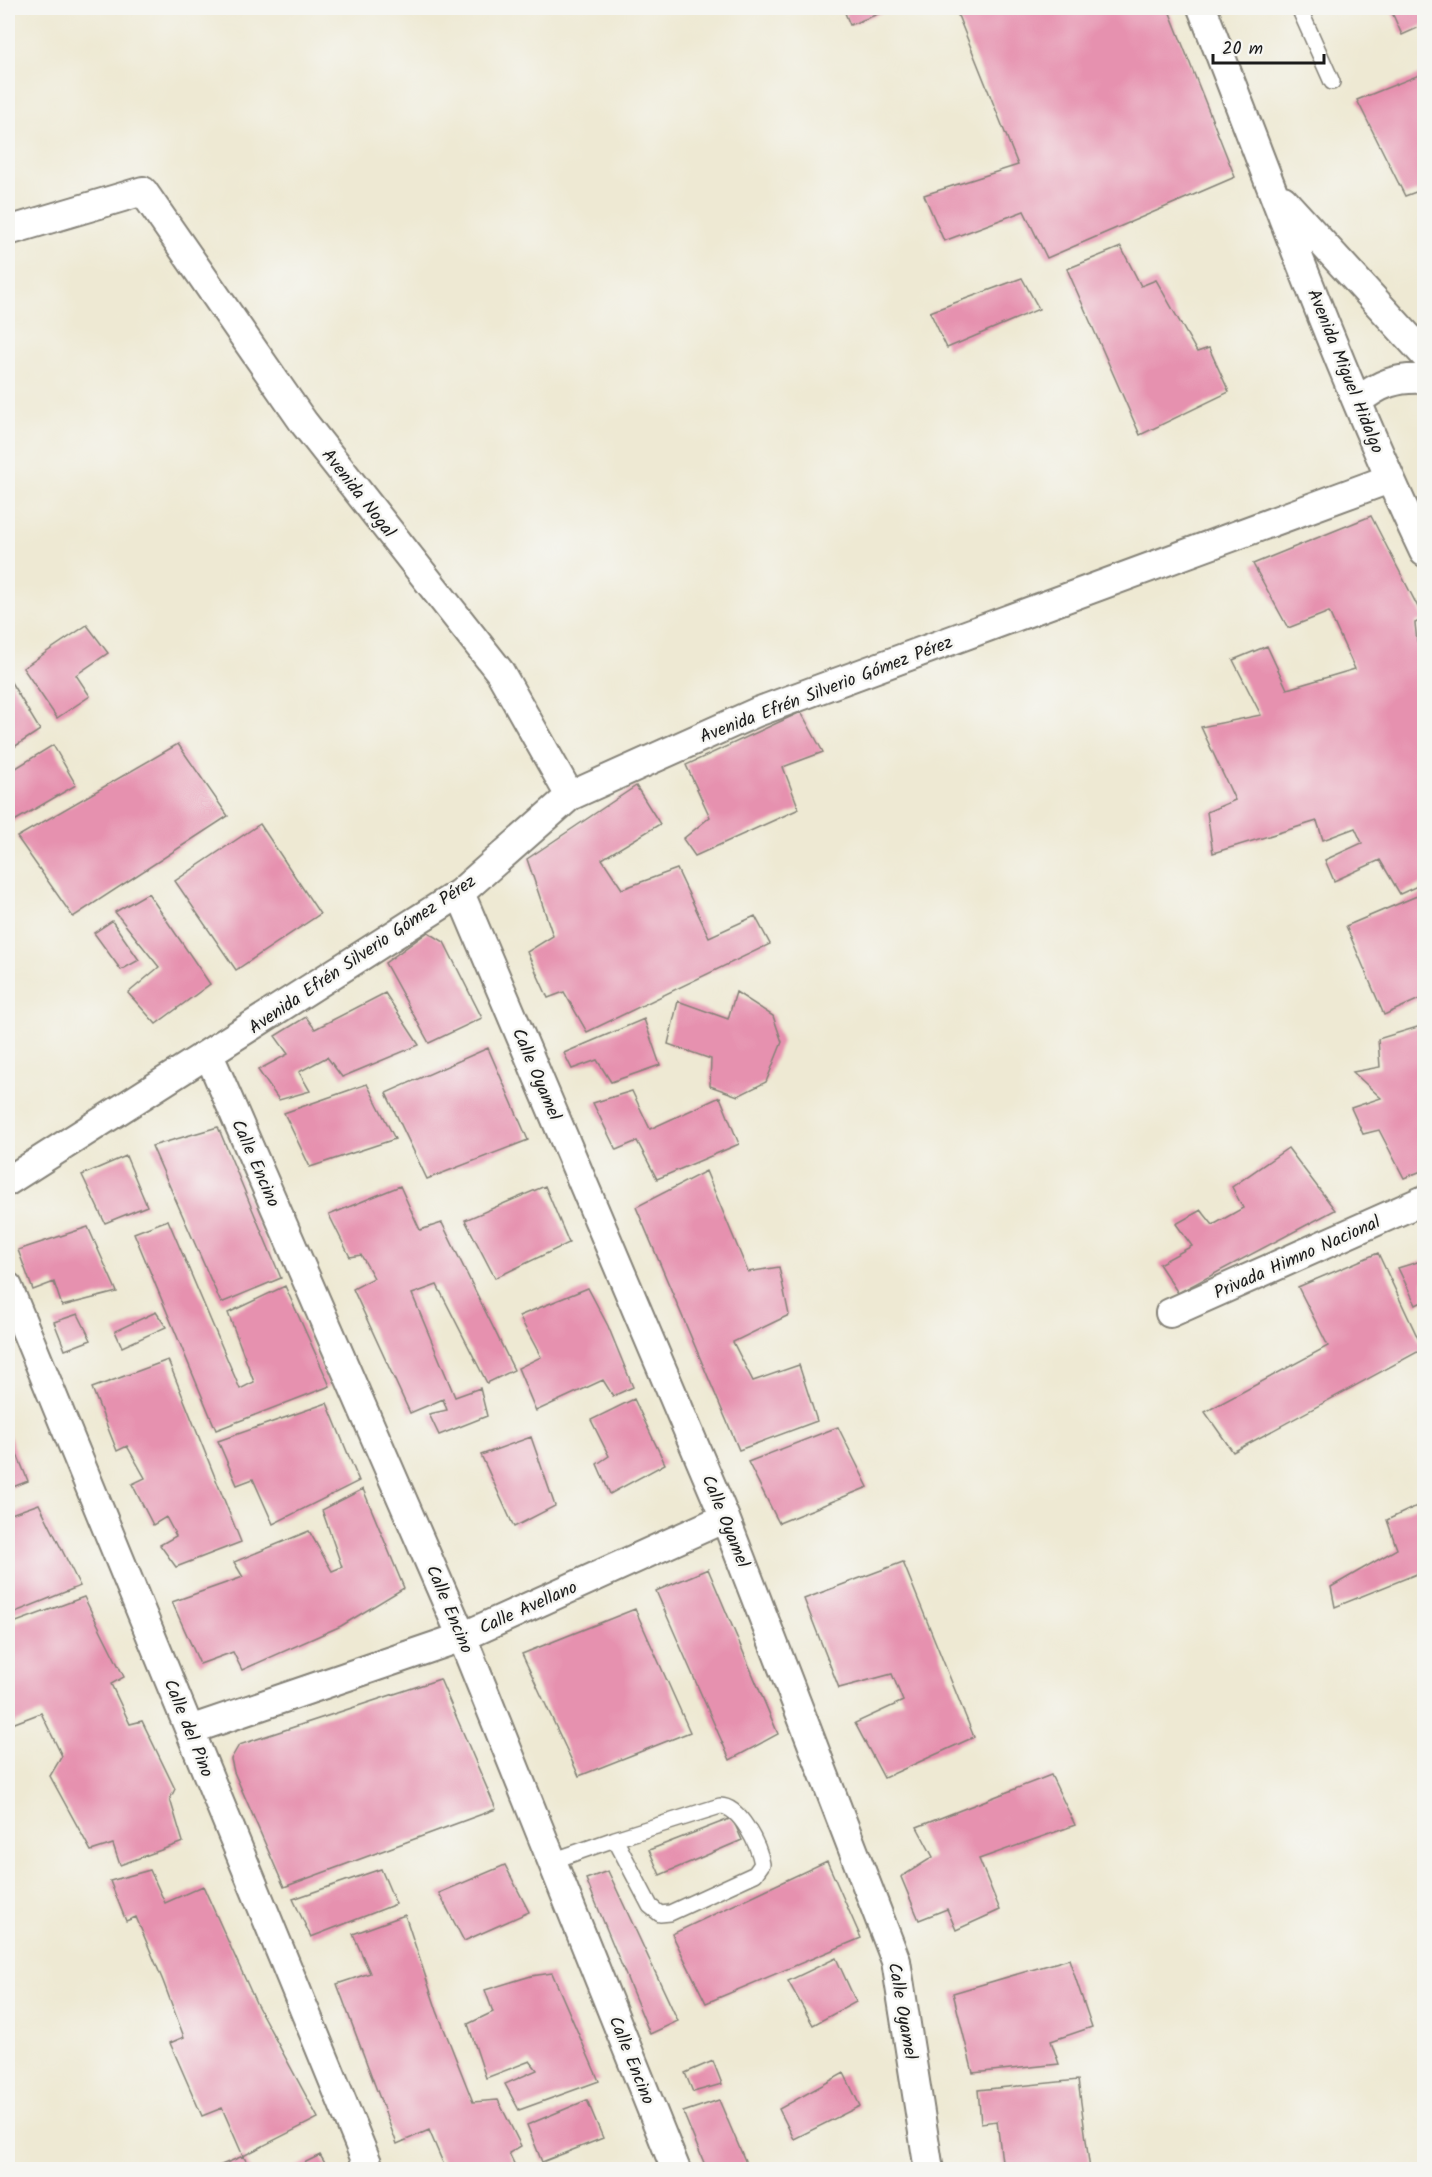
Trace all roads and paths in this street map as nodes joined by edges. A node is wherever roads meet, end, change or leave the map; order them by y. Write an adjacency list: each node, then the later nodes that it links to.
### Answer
1 (1202, 8): 4 (street, Avenida Miguel Hidalgo)
2 (1299, 8): 3 (lane)
3 (1332, 82)
4 (1272, 187): 6 (street, Avenida Miguel Hidalgo); 8 (street, Avenida Miguel Hidalgo)
5 (8, 231): 11 (street, Avenida Nogal)
6 (1425, 354)
7 (1425, 379): 8 (street)
8 (1358, 401): 9 (street, Avenida Miguel Hidalgo)
9 (1389, 479): 10 (street, Avenida Miguel Hidalgo); 11 (street, Avenida Efrén Silverio Gómez Pérez)
10 (1425, 552)
11 (570, 796): 12 (street, Avenida Efrén Silverio Gómez Pérez)
12 (460, 892): 13 (street, Avenida Efrén Silverio Gómez Pérez); 18 (street, Calle Oyamel)
13 (209, 1055): 14 (street, Avenida Efrén Silverio Gómez Pérez); 19 (street, Calle Encino)
14 (8, 1181)
15 (1425, 1200): 17 (street, Privada Himno Nacional)
16 (8, 1287): 20 (street, Calle del Pino)
17 (1170, 1313)
18 (725, 1518): 19 (street, Calle Avellano); 25 (street, Calle Oyamel)
19 (462, 1637): 20 (street, Calle Avellano); 22 (street, Calle Encino)
20 (189, 1730): 23 (street, Calle del Pino)
21 (615, 1839): 21 (lane); 22 (lane)
22 (552, 1861): 24 (street, Calle Encino)
23 (370, 2169)
24 (676, 2169)
25 (929, 2169)

